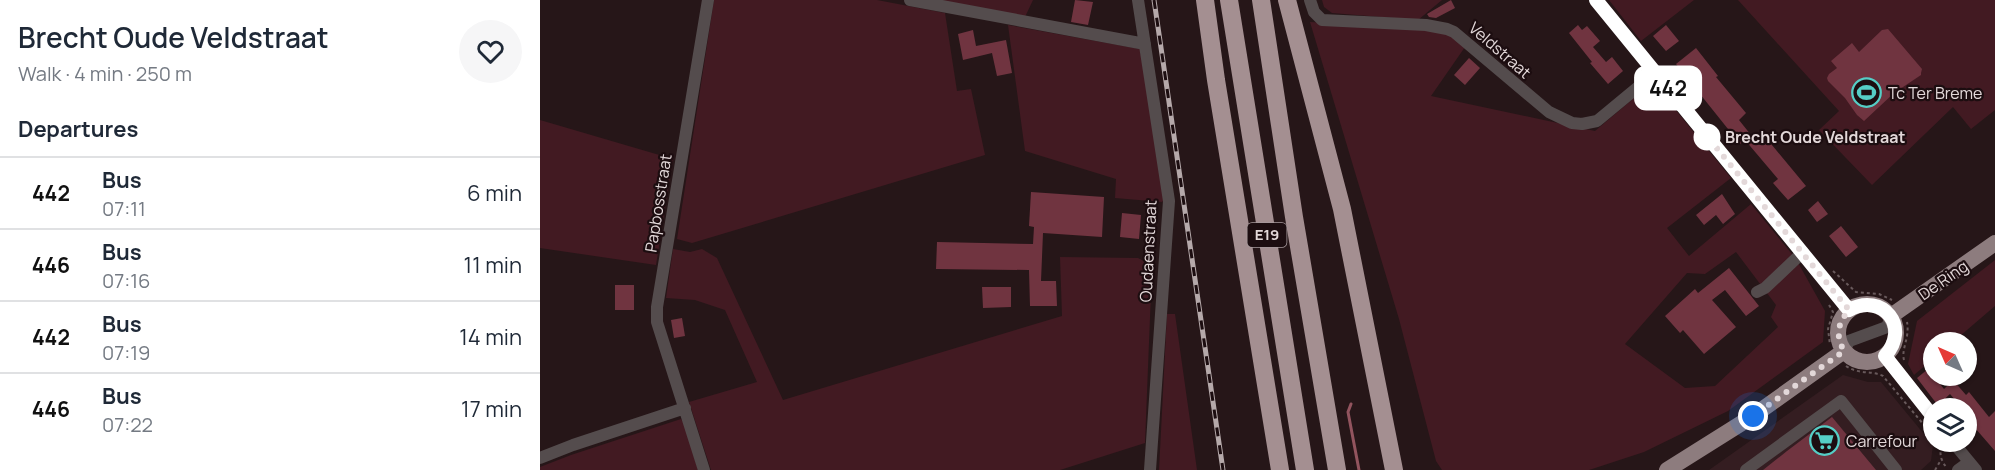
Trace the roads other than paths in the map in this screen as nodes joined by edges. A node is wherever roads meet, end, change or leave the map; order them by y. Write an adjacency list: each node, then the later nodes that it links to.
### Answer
1 (708, 0): 20 (street, Papbosstraat)
2 (910, 0): 10 (street)
3 (1138, 0): 10 (street, Oudaenstraat)
4 (1205, 0): 27 (highway)
5 (1229, 0): 28 (highway, E19)
6 (1261, 0): 29 (highway, E19)
7 (1287, 0): 30 (highway)
8 (1310, 0): 11 (street, Veldstraat)
9 (1596, 0): 11 (street)
10 (1145, 45): 26 (street, Oudaenstraat)
11 (1655, 73): 13 (street)
12 (1995, 243): 16 (main road, De Ring)
13 (1803, 252): 14 (street); 15 (street)
14 (1757, 292)
15 (1849, 310): 16 (main road); 17 (main road)
16 (1891, 316): 17 (street); 18 (main road)
17 (1844, 351): 18 (main road); 31 (main road)
18 (1885, 356): 19 (street)
19 (1923, 404)
20 (685, 408): 22 (street); 25 (street, Papbosstraat)
21 (1961, 452): 23 (street)
22 (540, 458)
23 (1972, 466): 33 (street)
24 (1754, 468): 32 (street)
25 (704, 470)
26 (1150, 470)
27 (1280, 470)
28 (1305, 470)
29 (1337, 470)
30 (1394, 470)
31 (1667, 470)
32 (1896, 470)
33 (1958, 470)

